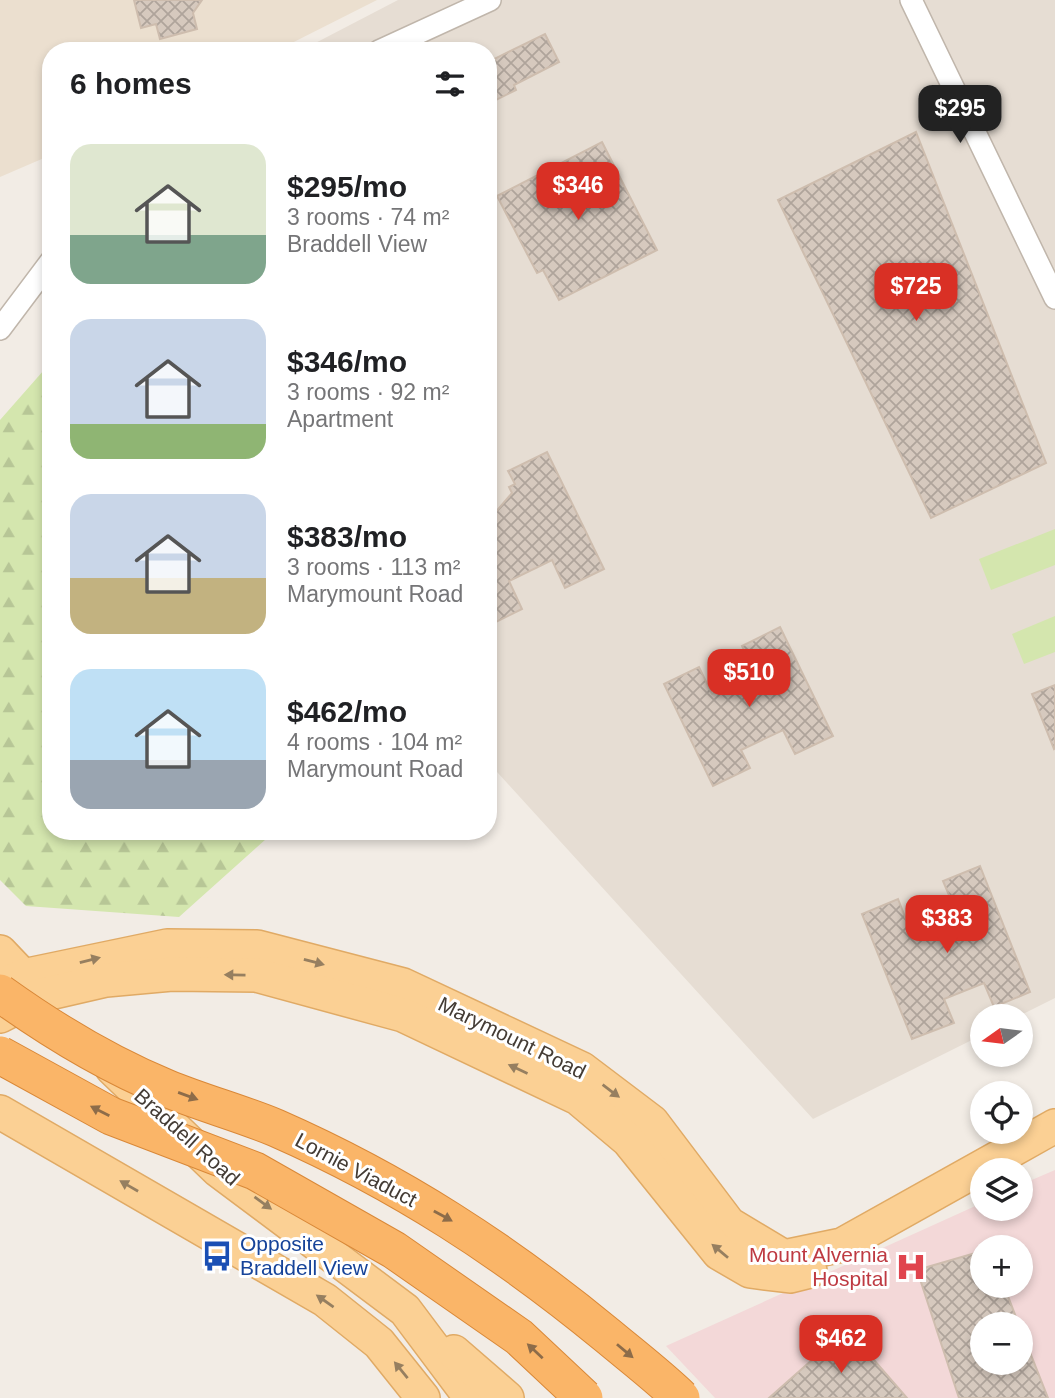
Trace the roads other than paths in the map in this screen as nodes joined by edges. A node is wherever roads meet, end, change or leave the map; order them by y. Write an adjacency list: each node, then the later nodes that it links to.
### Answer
1 (490, 0): 3 (street)
2 (911, 0): 5 (street)
3 (399, 42)
4 (42, 273): 6 (street)
5 (1055, 298)
6 (0, 329)
7 (0, 952): 8 (main road, Braddell Road)
8 (16, 988): 9 (main road, Marymount Road); 12 (main road, Marymount Road, one-way to 12); 15 (main road, Marymount Road, one-way to 8); 16 (main road, Braddell Road, one-way to 16); 21 (highway, Lornie Viaduct, one-way to 21, bridge)
9 (0, 1016)
10 (0, 1055): 20 (highway, one-way to 10, bridge)
11 (0, 1112): 17 (main road, one-way to 11)
12 (1055, 1126)
13 (1055, 1149): 14 (main road)
14 (1033, 1161)
15 (970, 1195)
16 (405, 1310): 18 (main road, Braddell Road); 19 (main road)
17 (423, 1398)
18 (471, 1398)
19 (507, 1398)
20 (584, 1398)
21 (681, 1398)

